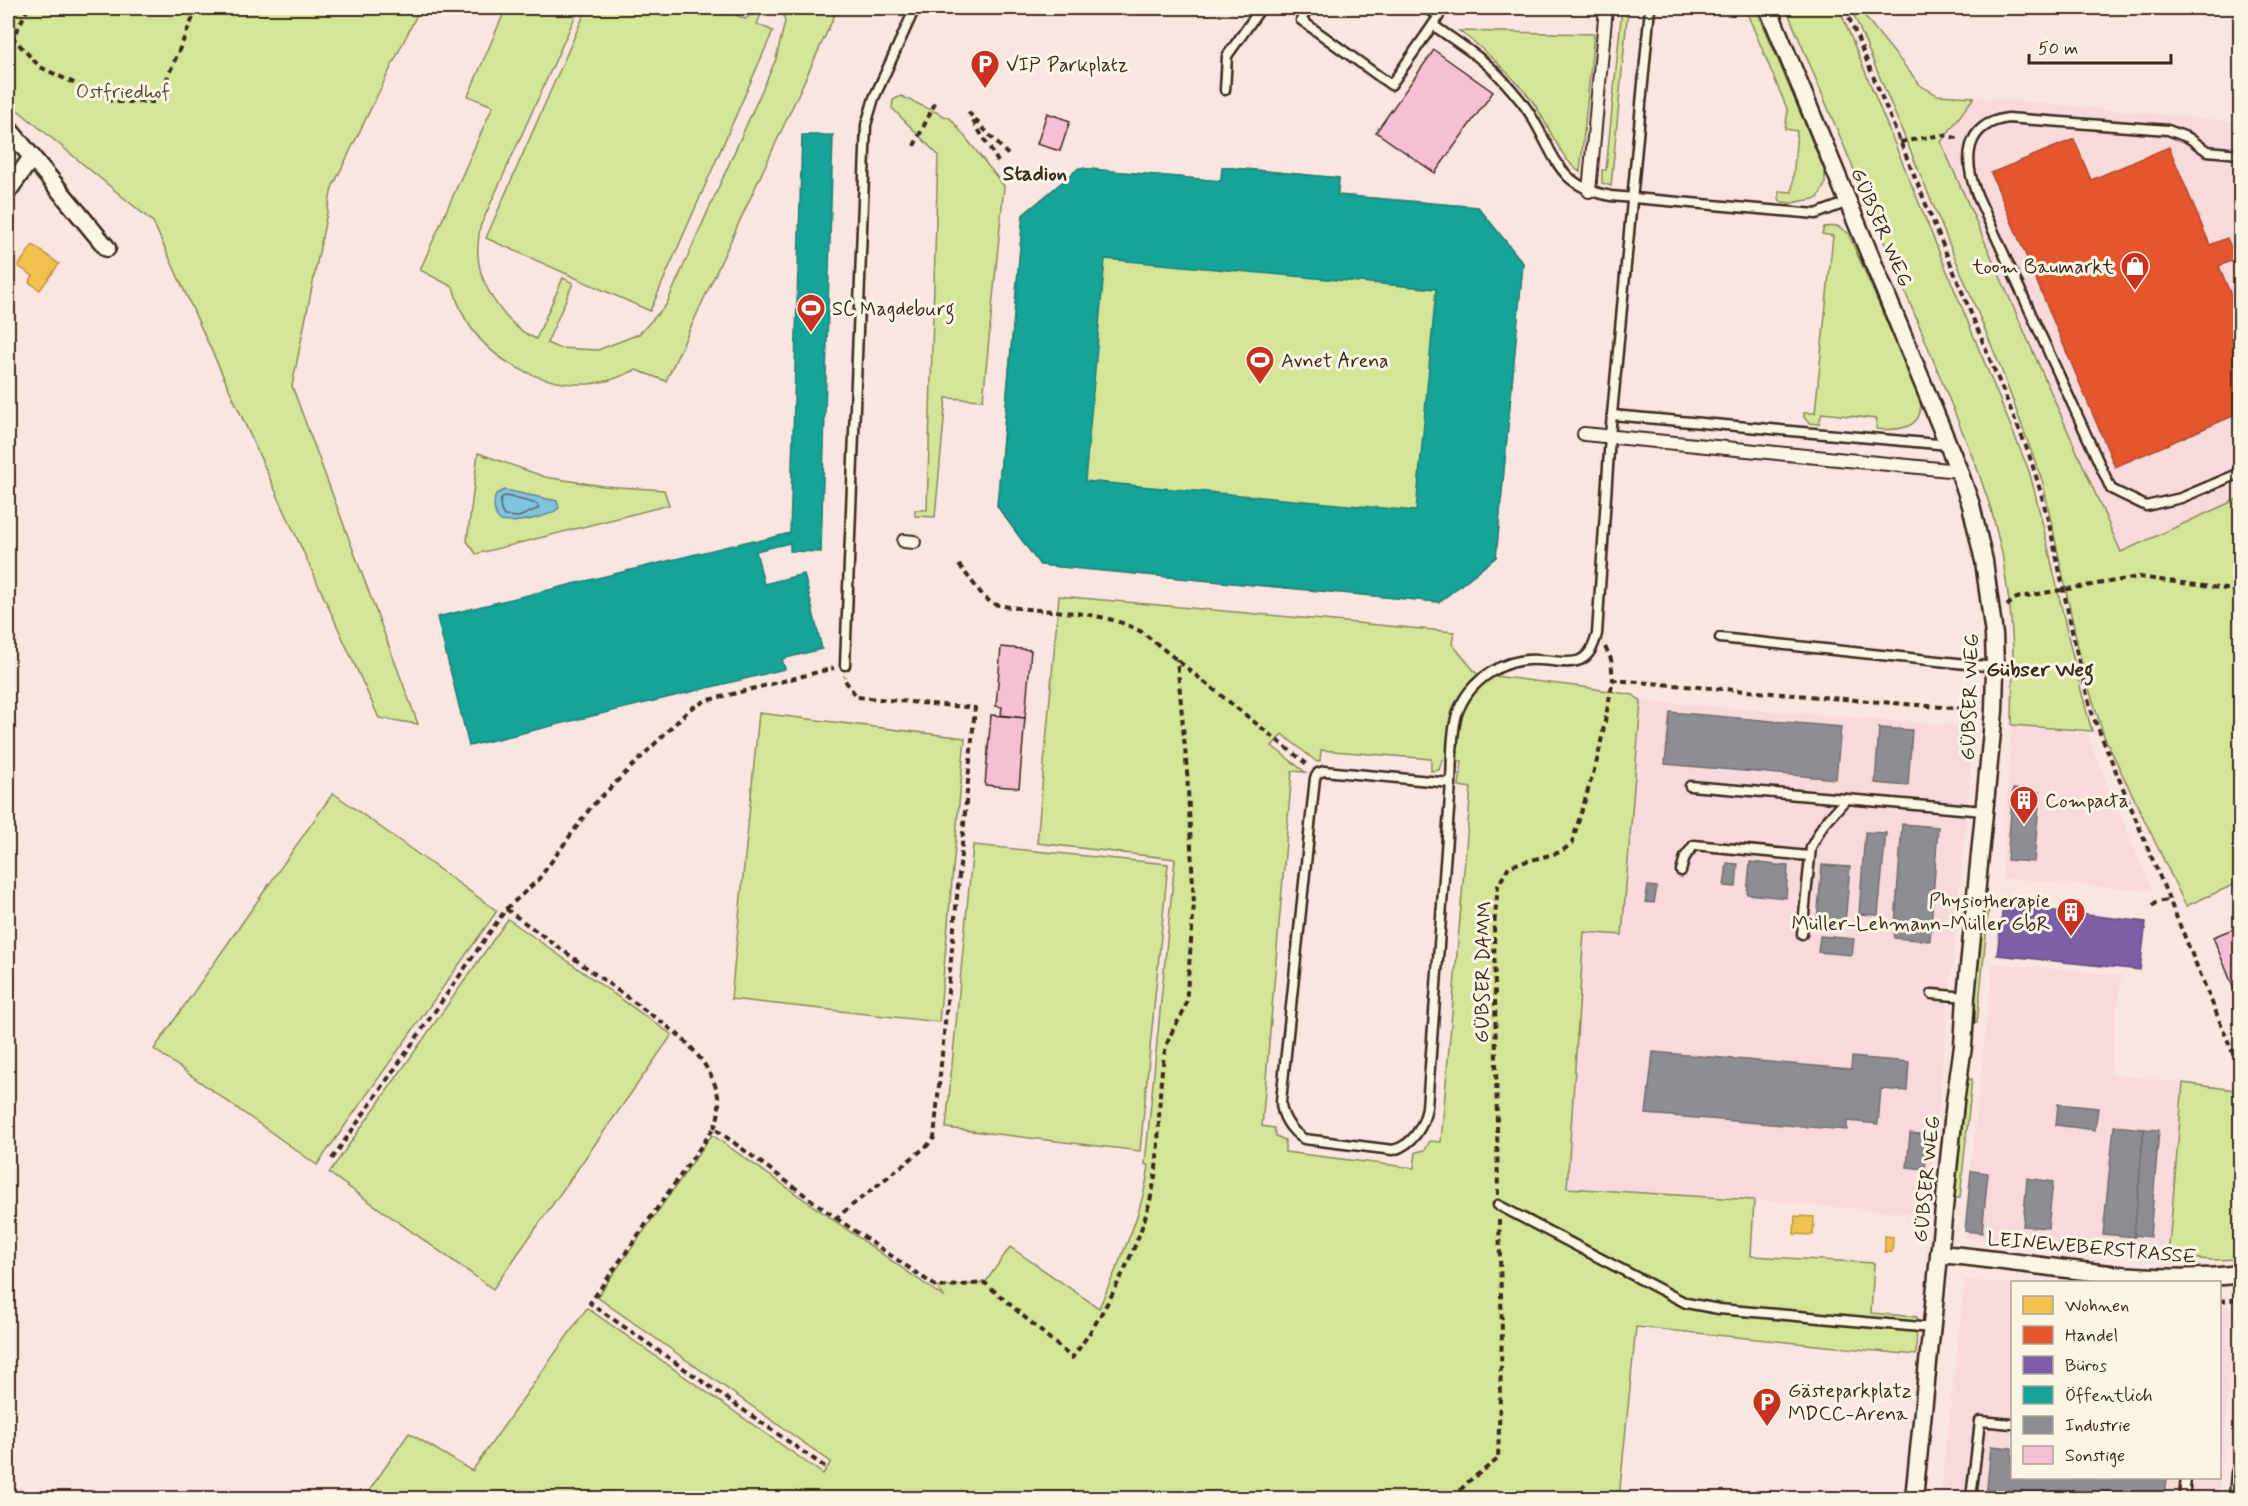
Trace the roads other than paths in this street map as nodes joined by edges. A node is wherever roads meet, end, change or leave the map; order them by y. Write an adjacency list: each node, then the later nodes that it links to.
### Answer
1 (915, 8): 25 (lane)
2 (1261, 8): 9 (lane)
3 (1308, 8): 8 (lane)
4 (1427, 8): 8 (lane)
5 (1606, 8): 13 (street)
6 (1650, 8): 15 (lane)
7 (1768, 8): 16 (street, GÜBSER WEG)
8 (1432, 25): 13 (lane)
9 (1225, 90)
10 (8, 128): 12 (street)
11 (2241, 154): 23 (lane)
12 (32, 157): 14 (street); 17 (street)
13 (1589, 191): 15 (lane)
14 (8, 192)
15 (1632, 198): 16 (lane); 18 (lane)
16 (1848, 202): 21 (street, GÜBSER WEG)
17 (107, 248)
18 (1611, 415): 20 (lane); 21 (lane)
19 (1584, 434): 20 (street)
20 (1610, 436): 22 (street); 27 (lane)
21 (1949, 445): 22 (street, GÜBSER WEG)
22 (1959, 471): 26 (street, GÜBSER WEG)
23 (2241, 473)
24 (1720, 638): 26 (lane)
25 (845, 665)
26 (1995, 667): 30 (street, GÜBSER WEG)
27 (1451, 783): 27 (lane)
28 (1690, 786): 29 (lane)
29 (1846, 799): 30 (lane); 31 (lane)
30 (1984, 811): 35 (street, GÜBSER WEG)
31 (1809, 856): 32 (lane); 33 (lane)
32 (1681, 871)
33 (1802, 934)
34 (1932, 994): 35 (lane)
35 (1966, 997): 37 (street, GÜBSER WEG)
36 (1498, 1205): 40 (lane)
37 (1939, 1254): 39 (street, LEINEWEBERSTRASSE); 40 (street, GÜBSER WEG)
38 (2241, 1274): 39 (street, LEINEWEBERSTRASSE)
39 (2100, 1277)
40 (1932, 1328): 44 (street, GÜBSER WEG)
41 (2011, 1424): 45 (lane)
42 (2241, 1473): 47 (street)
43 (2186, 1479): 46 (lane)
44 (1914, 1498)
45 (1971, 1498)
46 (2184, 1498)
47 (2238, 1498)

